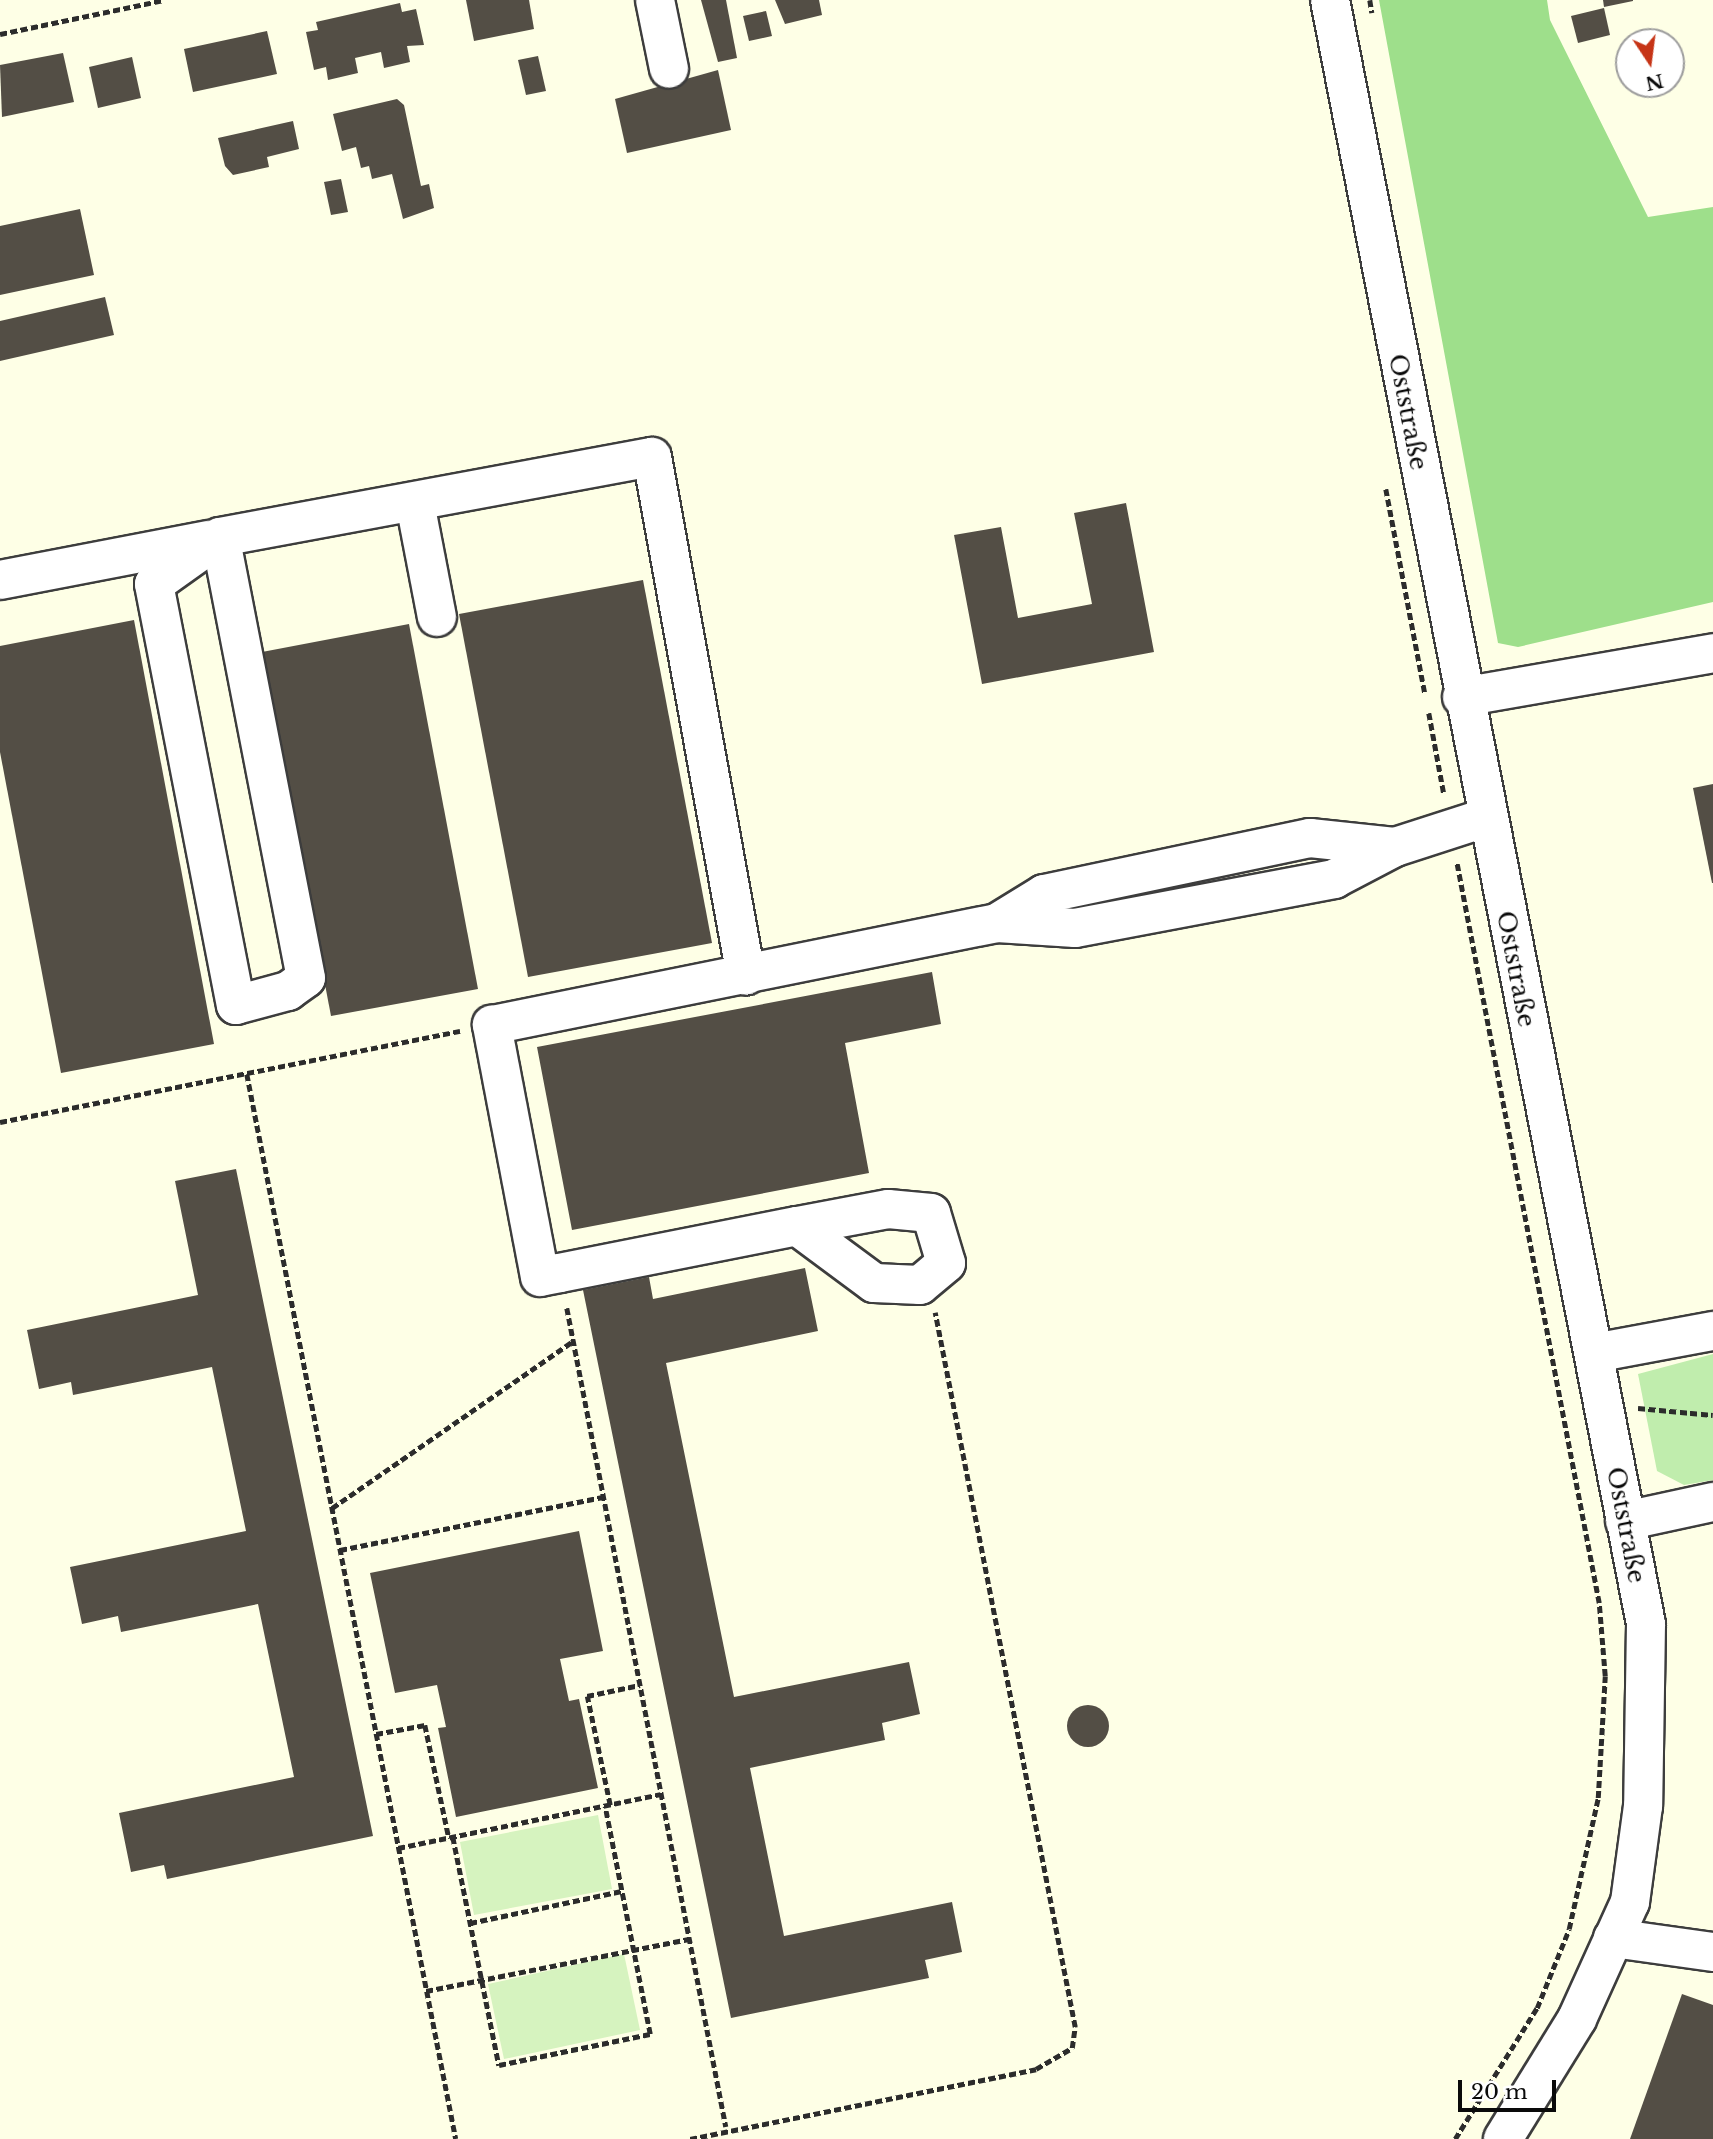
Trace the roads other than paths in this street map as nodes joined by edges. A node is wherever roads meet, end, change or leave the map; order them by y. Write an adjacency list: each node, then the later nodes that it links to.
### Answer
1 (655, 0): 3 (street)
2 (1330, 0): 9 (street, Oststraße)
3 (669, 69)
4 (415, 503): 5 (street); 7 (street); 11 (street)
5 (220, 537): 5 (street); 6 (street)
6 (0, 580)
7 (437, 617)
8 (1713, 653): 9 (street)
9 (1462, 697): 10 (street, Oststraße)
10 (1468, 824): 11 (street); 14 (street, Oststraße)
11 (746, 976): 12 (street)
12 (797, 1226): 12 (street)
13 (1713, 1331): 14 (street)
14 (1594, 1353): 16 (street, Oststraße)
15 (1713, 1502): 16 (street)
16 (1625, 1521): 17 (street, Oststraße)
17 (1613, 1938): 18 (street); 19 (street, Oststraße)
18 (1713, 1952)
19 (1503, 2139)

